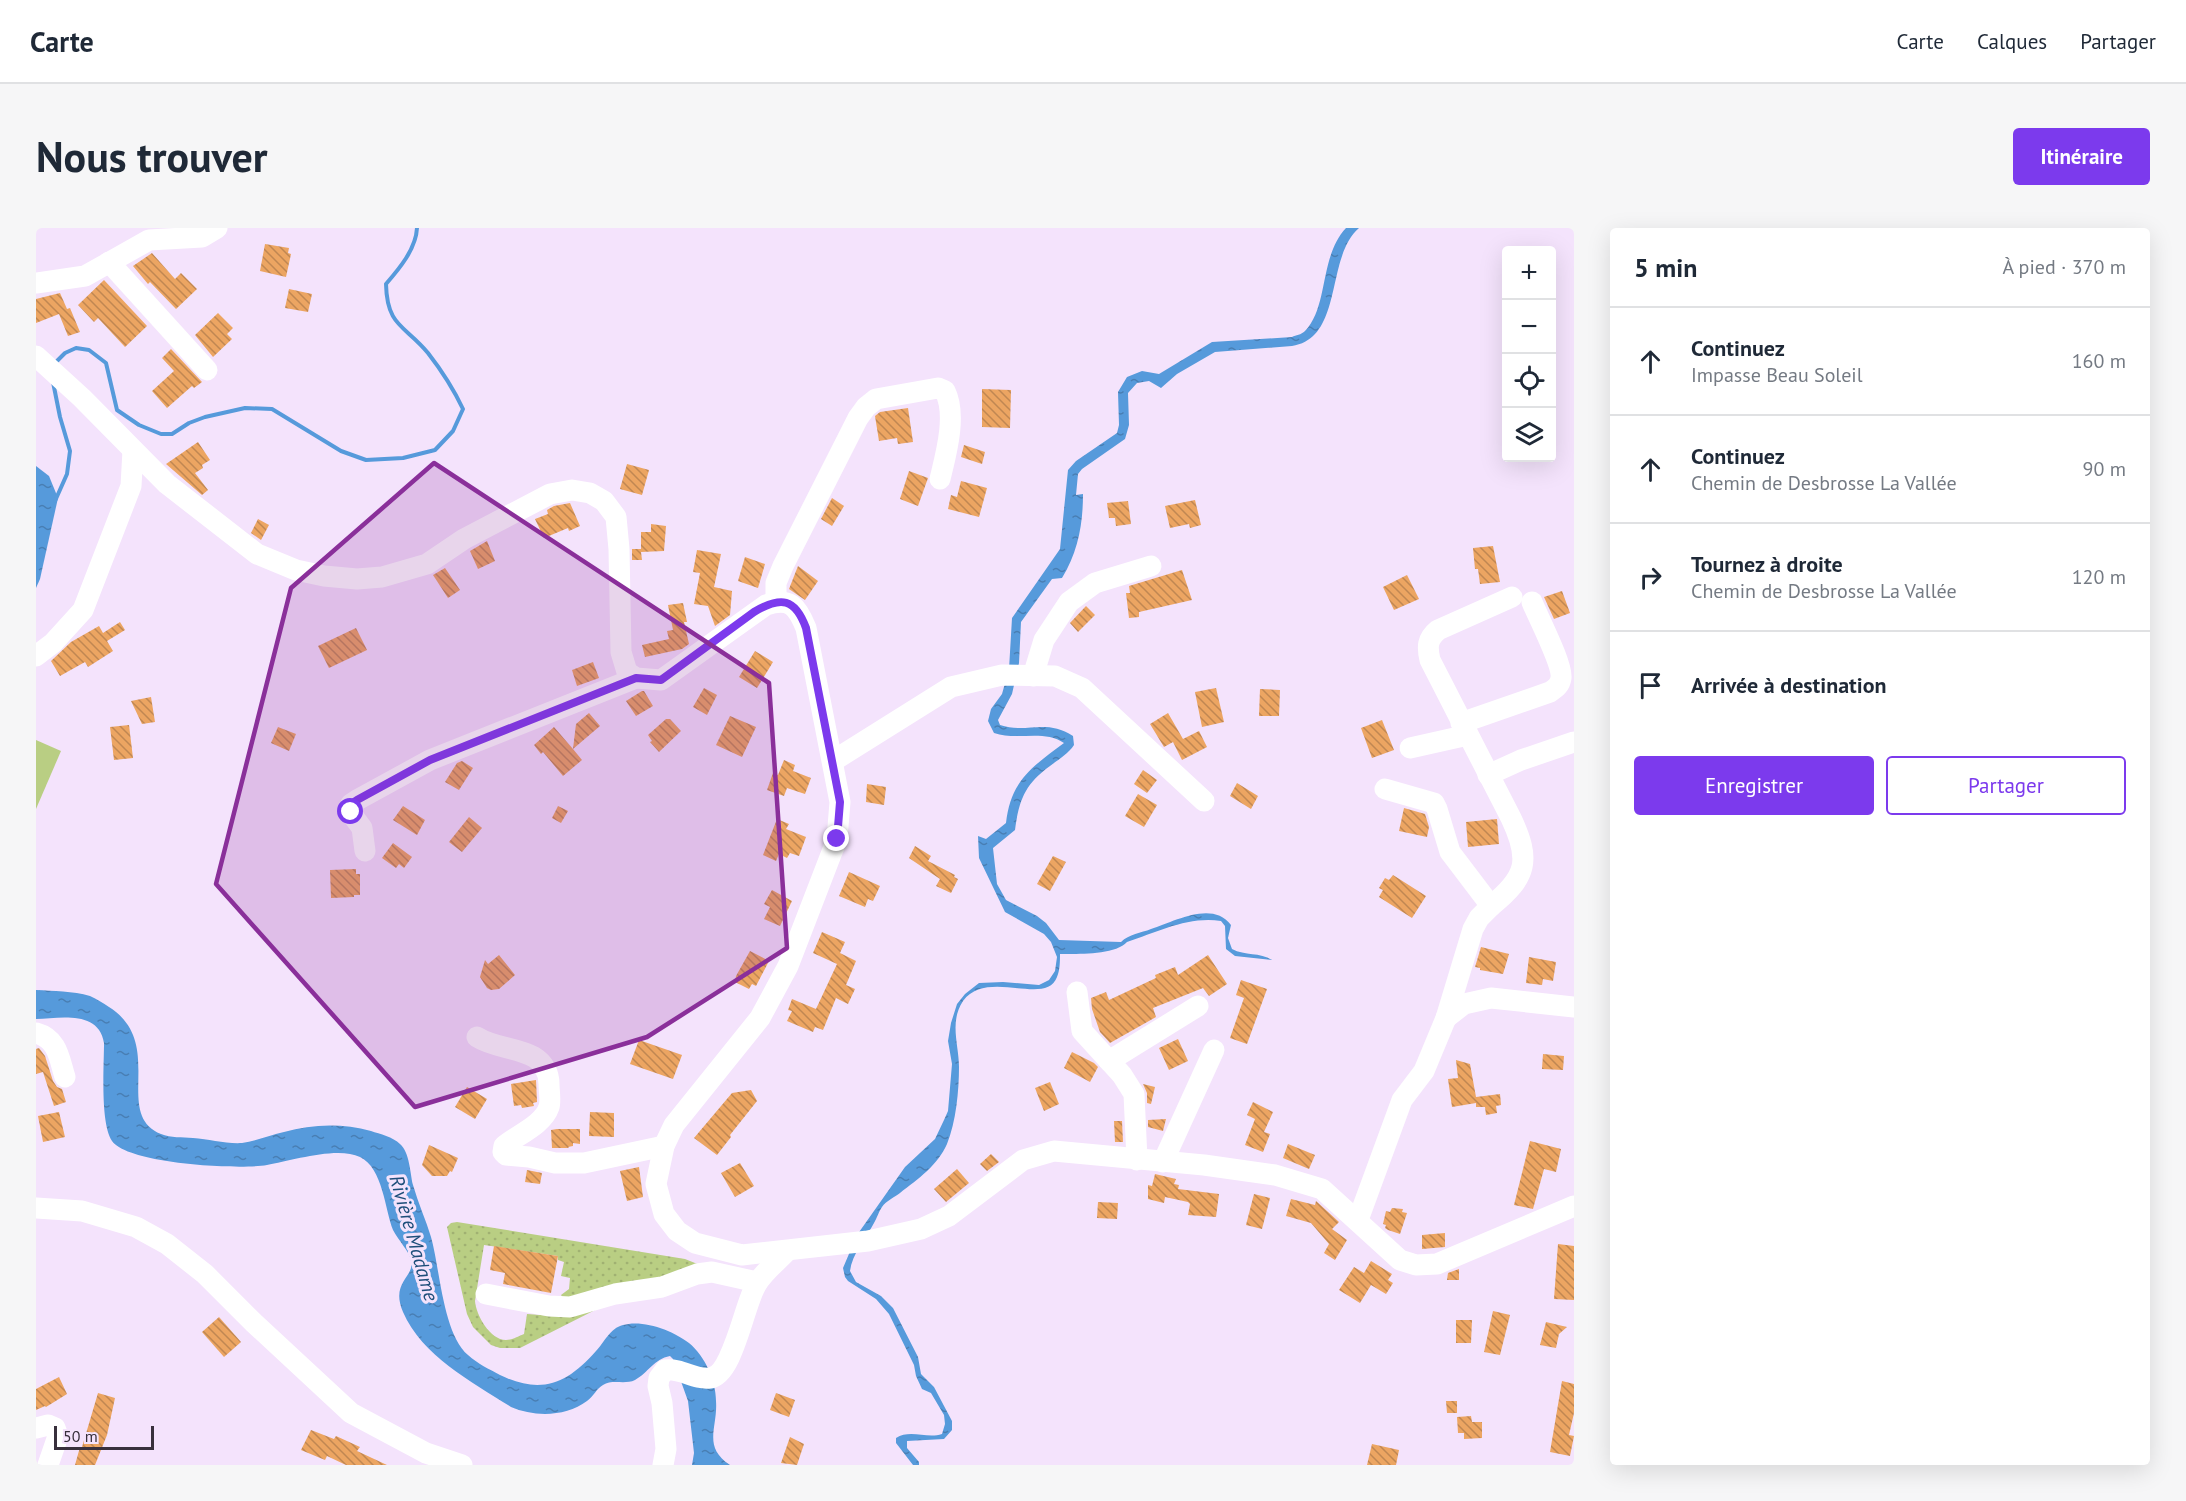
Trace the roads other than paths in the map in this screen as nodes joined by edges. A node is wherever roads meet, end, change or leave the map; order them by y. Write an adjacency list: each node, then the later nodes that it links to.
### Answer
1 (217, 228): 2 (street)
2 (109, 262): 3 (street); 5 (street)
3 (36, 283)
4 (38, 357): 6 (street)
5 (207, 370)
6 (133, 450): 10 (street); 12 (street)
7 (940, 478): 9 (street)
8 (1151, 566): 11 (street)
9 (776, 602): 12 (street); 16 (street)
10 (36, 656)
11 (1033, 676): 16 (street); 19 (street)
12 (636, 678): 20 (street)
13 (1465, 729): 13 (street); 15 (street); 17 (street)
14 (1574, 742): 17 (street)
15 (1410, 748)
16 (833, 761): 31 (street)
17 (1488, 775): 21 (street)
18 (1385, 789): 21 (street)
19 (1204, 801)
20 (365, 851)
21 (1491, 906): 25 (street)
22 (1077, 992): 29 (street)
23 (1198, 1006): 29 (street)
24 (1574, 1007): 25 (street)
25 (1446, 1018): 36 (street)
26 (36, 1033): 30 (street)
27 (477, 1037): 31 (street)
28 (1214, 1050): 33 (street)
29 (1109, 1061): 32 (street)
30 (65, 1077)
31 (664, 1146): 37 (street)
32 (1137, 1160): 33 (street); 37 (street)
33 (1163, 1162): 36 (street)
34 (1574, 1206): 36 (street)
35 (36, 1208): 42 (street)
36 (1358, 1220)
37 (787, 1251): 38 (street)
38 (757, 1282): 39 (street); 43 (street)
39 (486, 1294)
40 (36, 1428): 41 (street)
41 (48, 1465)
42 (462, 1465)
43 (663, 1465)

